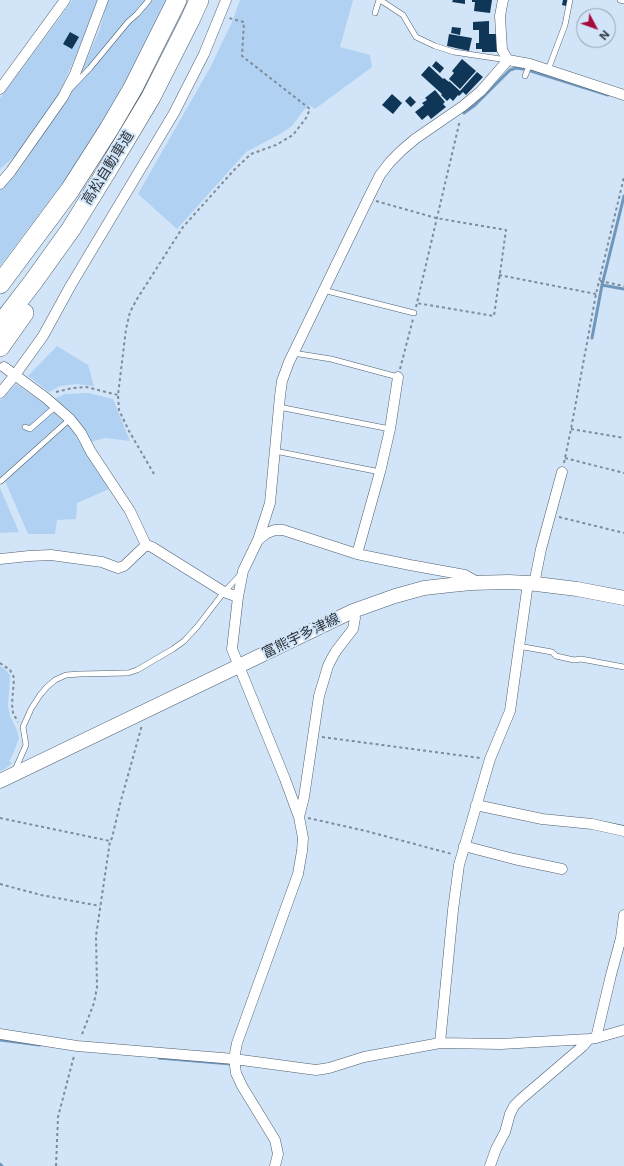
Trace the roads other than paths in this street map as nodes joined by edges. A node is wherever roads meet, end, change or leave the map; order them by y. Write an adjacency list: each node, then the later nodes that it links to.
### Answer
1 (65, 0): 17 (street)
2 (102, 0): 19 (street)
3 (149, 0): 19 (lane)
4 (178, 0): 22 (highway, 高松自動車道)
5 (199, 0): 20 (highway, 高松自動車道)
6 (226, 0): 29 (street)
7 (379, 0): 12 (lane); 13 (lane)
8 (503, 0): 13 (street)
9 (570, 0): 15 (lane)
10 (620, 0): 11 (lane)
11 (624, 1)
12 (375, 12)
13 (508, 60): 14 (street); 23 (street)
14 (530, 64): 15 (street); 16 (lane)
15 (548, 70): 18 (street)
16 (525, 76)
17 (0, 89)
18 (624, 95)
19 (62, 97): 21 (street)
20 (152, 97): 25 (highway, 高松自動車道); 26 (highway)
21 (0, 184)
22 (0, 284)
23 (323, 290): 24 (lane); 27 (street)
24 (414, 313)
25 (0, 324)
26 (0, 347)
27 (293, 353): 30 (lane); 33 (street)
28 (4, 367): 29 (street)
29 (15, 375): 31 (street); 32 (street)
30 (398, 377): 36 (street)
31 (0, 393)
32 (55, 407): 34 (street); 35 (lane)
33 (279, 407): 36 (lane); 37 (street)
34 (70, 419): 40 (lane); 42 (street)
35 (25, 427)
36 (390, 429): 38 (street)
37 (275, 451): 38 (lane); 41 (street)
38 (380, 472): 43 (street)
39 (562, 472): 47 (street)
40 (1, 481)
41 (258, 540): 43 (street); 45 (street)
42 (146, 545): 44 (street); 48 (street)
43 (357, 554): 46 (street)
44 (0, 559)
45 (243, 572): 48 (lane); 49 (street)
46 (480, 583): 47 (main road, 富熊宇多津線); 51 (main road, 富熊宇多津線)
47 (531, 584): 50 (main road, 富熊宇多津線); 52 (street)
48 (224, 592): 49 (street); 55 (lane)
49 (238, 596): 53 (street)
50 (624, 598)
51 (353, 611): 53 (main road, 富熊宇多津線); 58 (street)
52 (518, 646): 54 (lane); 57 (street)
53 (239, 666): 55 (main road, 富熊宇多津線); 58 (street)
54 (624, 667)
55 (13, 774): 56 (main road, 富熊宇多津線)
56 (0, 780)
57 (476, 805): 59 (street); 60 (street)
58 (299, 817): 67 (street)
59 (624, 831)
60 (462, 851): 61 (street); 66 (street)
61 (562, 868)
62 (624, 915): 65 (street)
63 (624, 1030): 65 (street)
64 (0, 1034): 67 (street)
65 (593, 1038): 66 (street); 69 (street)
66 (440, 1043): 67 (street)
67 (234, 1059): 68 (street)
68 (275, 1166)
69 (490, 1166)

